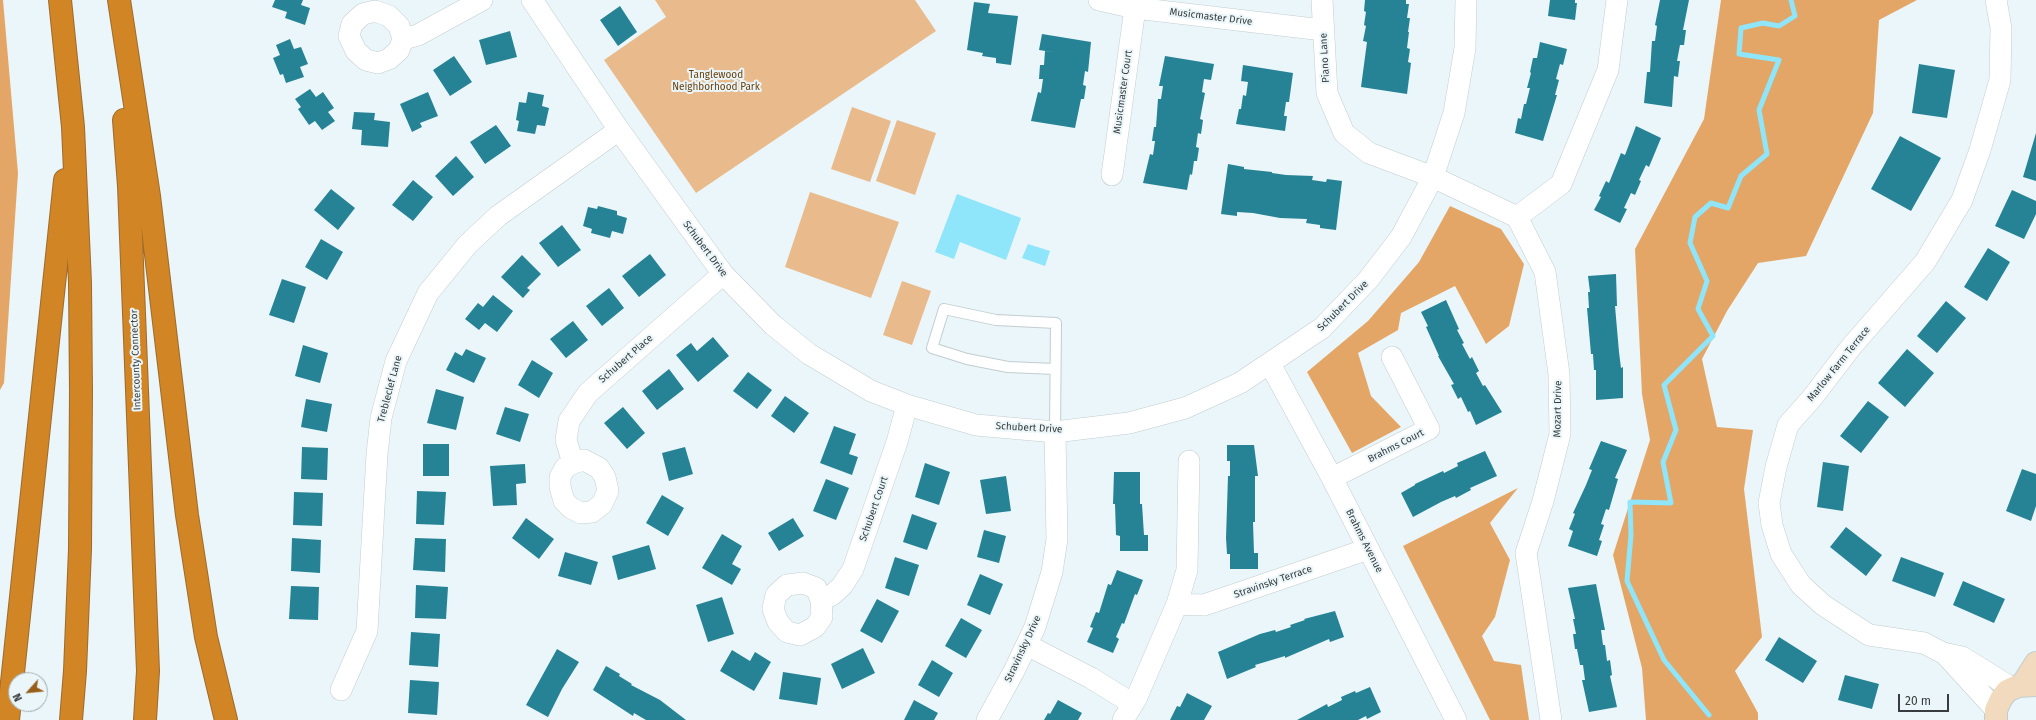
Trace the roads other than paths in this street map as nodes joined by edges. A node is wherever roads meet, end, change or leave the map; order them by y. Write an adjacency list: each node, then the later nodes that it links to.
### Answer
1 (60, 0): 14 (highway)
2 (114, 0): 40 (highway, Intercounty Connector)
3 (119, 0): 41 (highway)
4 (482, 0): 13 (street)
5 (532, 0): 15 (street, Schubert Drive)
6 (1099, 0): 11 (street, Musicmaster Drive)
7 (1322, 0): 12 (street, Piano Lane)
8 (1466, 0): 17 (street, Schubert Drive)
9 (1618, 0): 18 (street)
10 (1996, 0): 32 (street, Marlow Farm Terrace)
11 (1134, 8): 12 (street, Musicmaster Drive); 16 (street, Musicmaster Court)
12 (1323, 30): 17 (street, Piano Lane)
13 (403, 39)
14 (72, 127): 38 (highway); 39 (highway)
15 (619, 130): 19 (street, Schubert Drive); 35 (street, Trebleclef Lane)
16 (1112, 175)
17 (1433, 178): 18 (street); 21 (street, Schubert Drive)
18 (1517, 217): 44 (street, Mozart Drive)
19 (723, 274): 23 (street, Schubert Drive); 26 (street, Schubert Place)
20 (1392, 357): 27 (street, Brahms Court)
21 (1270, 364): 24 (street, Schubert Drive); 27 (street, Brahms Avenue)
22 (1055, 369): 22 (lane); 24 (lane)
23 (907, 405): 24 (street, Schubert Drive); 29 (street, Schubert Court)
24 (1056, 432): 31 (street, Stravinsky Drive)
25 (1190, 461): 30 (street)
26 (573, 463)
27 (1332, 478): 28 (street, Brahms Avenue)
28 (1368, 549): 30 (street, Stravinsky Terrace); 43 (street, Brahms Avenue)
29 (821, 600)
30 (1176, 604): 36 (street)
31 (1027, 645): 36 (street); 42 (street, Stravinsky Drive)
32 (1944, 652): 34 (street, Marlow Farm Terrace); 37 (street, Marlow Farm Terrace)
33 (2036, 663): 34 (main road)
34 (2023, 686): 37 (main road)
35 (341, 690)
36 (1128, 712)
37 (1996, 715)
38 (8, 720)
39 (71, 720)
40 (145, 720)
41 (226, 720)
42 (986, 720)
43 (1456, 720)
44 (1551, 720)

